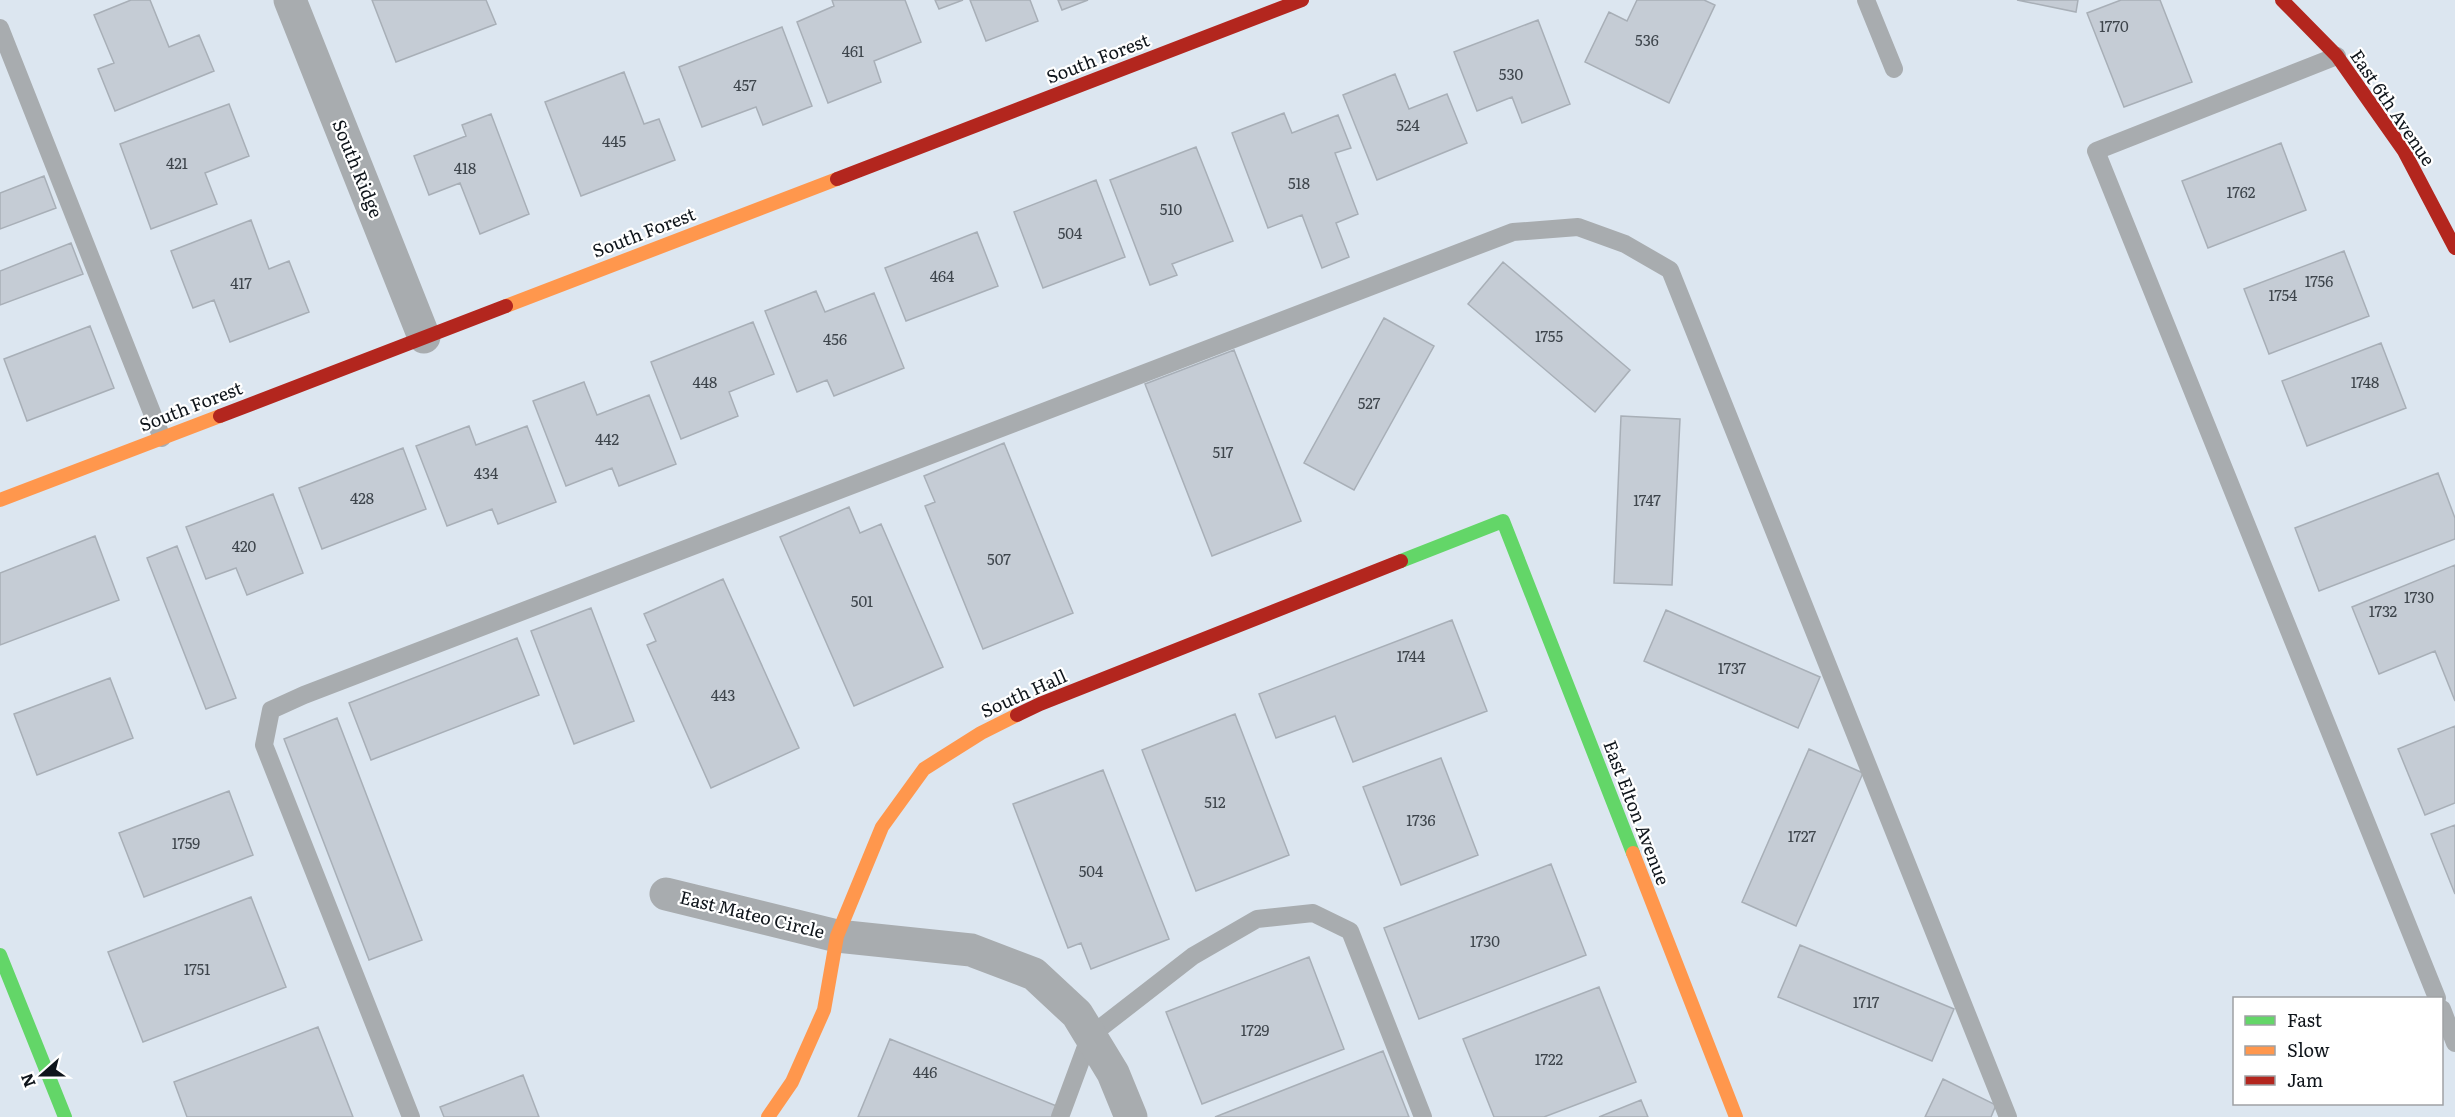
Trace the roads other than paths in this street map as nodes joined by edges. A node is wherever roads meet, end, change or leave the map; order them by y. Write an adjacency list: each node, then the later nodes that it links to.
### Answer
1 (291, 0): 9 (street, South Ridge)
2 (1302, 0): 9 (street, South Forest)
3 (1866, 0): 7 (lane)
4 (2282, 0): 6 (street, East 6th Avenue)
5 (0, 28): 10 (lane)
6 (2337, 56): 8 (street, East 6th Avenue); 16 (lane)
7 (1893, 69)
8 (2455, 248)
9 (424, 337): 10 (street, South Forest)
10 (162, 438): 11 (street, South Forest)
11 (0, 500)
12 (1503, 521): 14 (street, South Hall); 26 (street, East Elton Avenue)
13 (666, 894): 14 (street, East Mateo Circle)
14 (837, 936): 18 (street, East Mateo Circle); 22 (street, South Hall)
15 (0, 955): 20 (street)
16 (2436, 997)
17 (2443, 1012): 19 (lane)
18 (1090, 1036): 23 (lane); 24 (street, East Mateo Circle); 25 (lane)
19 (2455, 1043)
20 (65, 1117)
21 (411, 1117): 27 (lane)
22 (768, 1117)
23 (1060, 1117)
24 (1131, 1117)
25 (1424, 1117)
26 (1736, 1117)
27 (2008, 1117)

